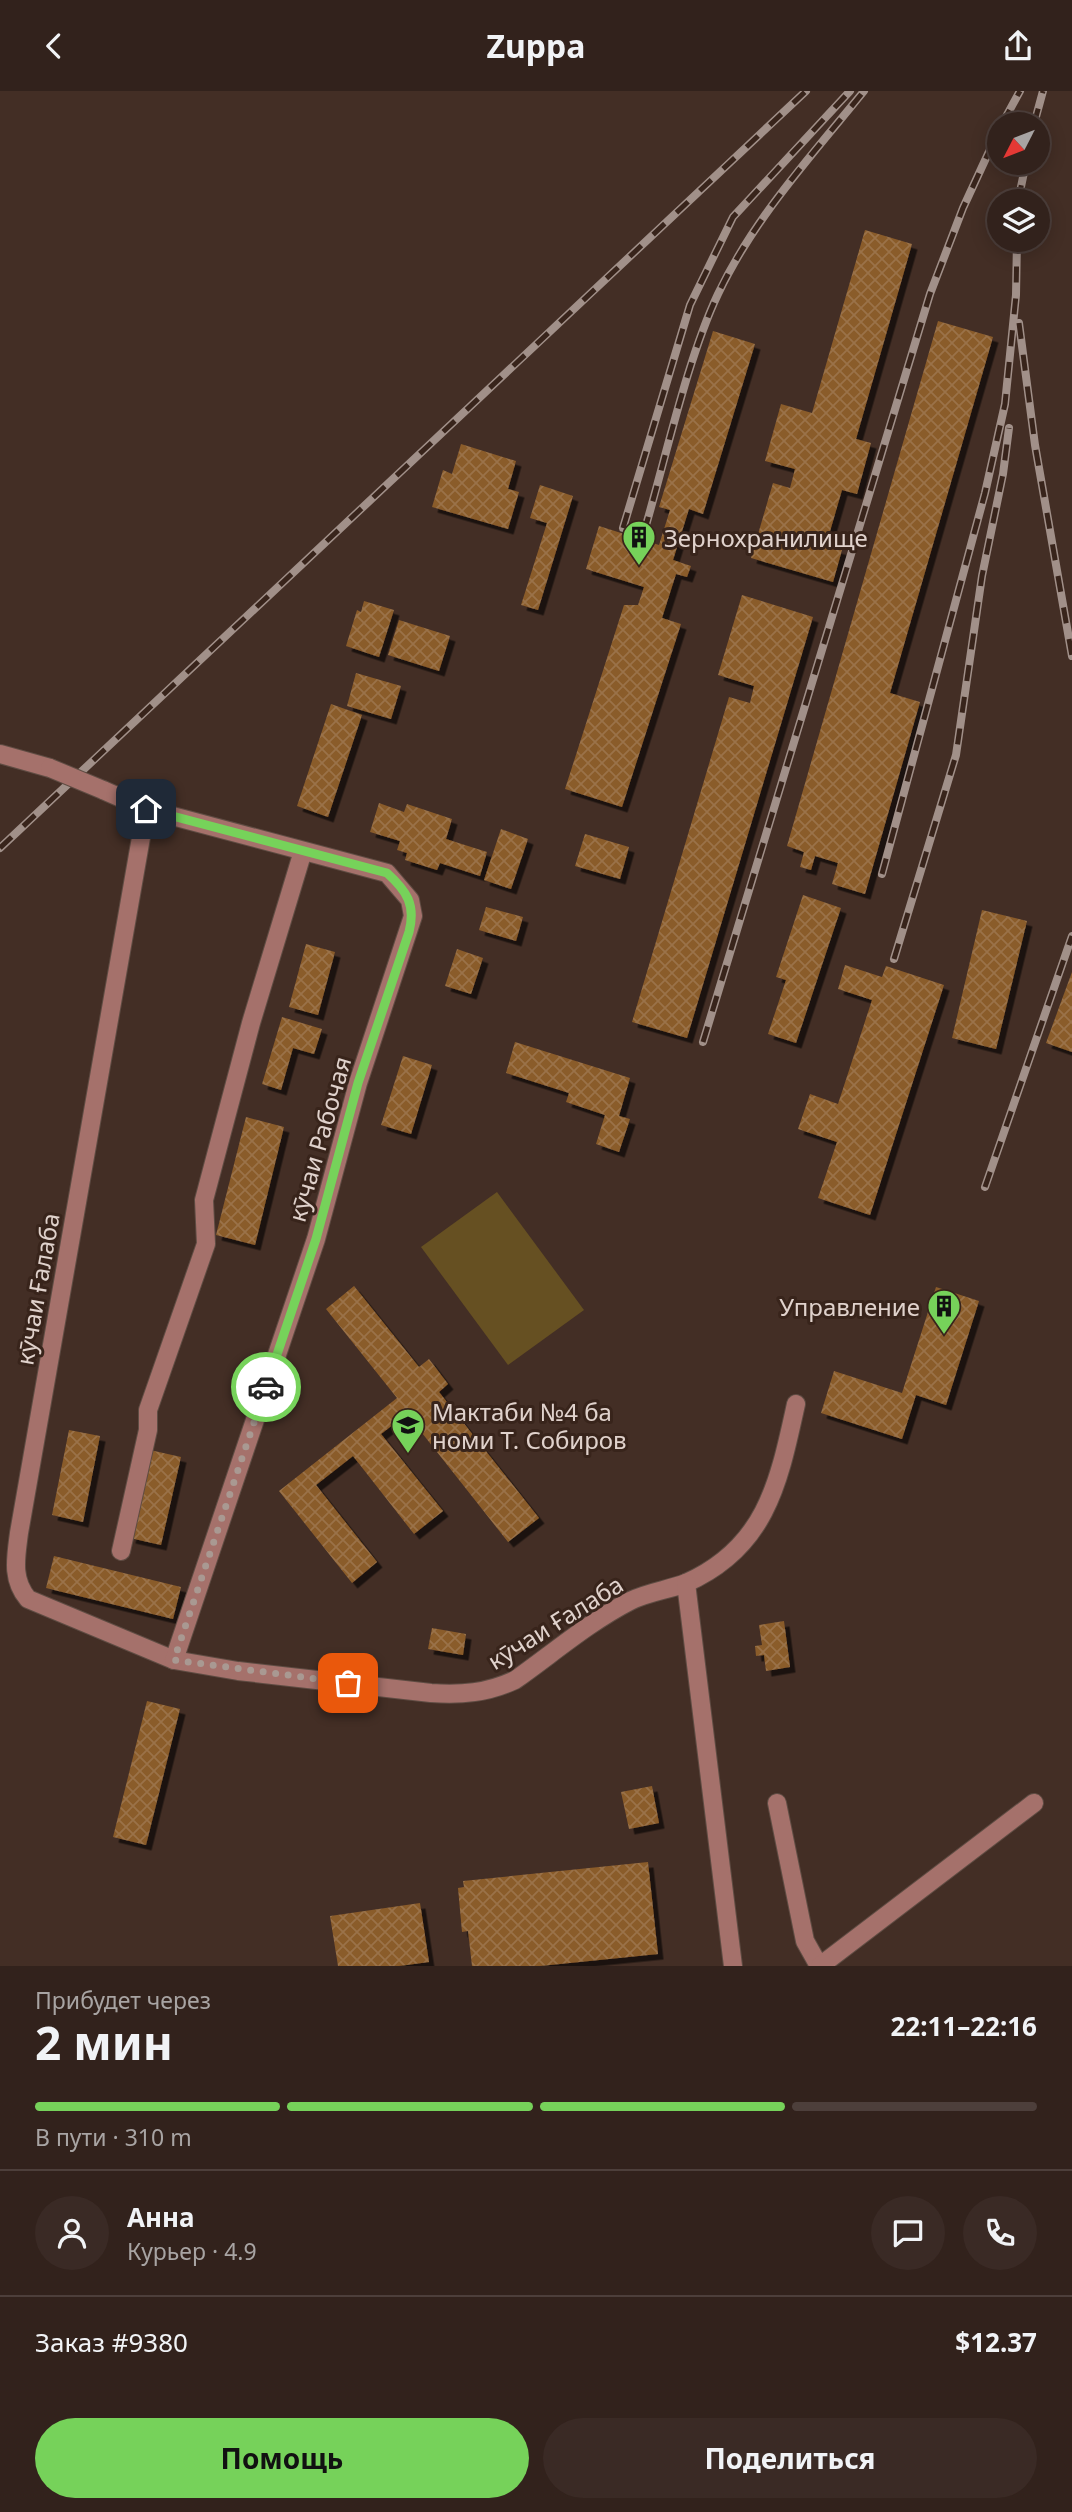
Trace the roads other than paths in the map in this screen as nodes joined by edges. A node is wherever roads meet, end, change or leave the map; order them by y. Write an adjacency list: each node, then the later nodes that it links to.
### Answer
1 (0, 754): 2 (street, bridge)
2 (146, 809): 3 (street, кӯчаи Рабочая); 7 (street, кӯчаи Ғалаба)
3 (303, 851): 5 (street); 7 (street, кӯчаи Рабочая)
4 (796, 1404): 6 (street, кӯчаи Ғалаба)
5 (121, 1551)
6 (686, 1583): 7 (street, кӯчаи Ғалаба); 10 (street)
7 (174, 1660)
8 (777, 1803): 11 (street)
9 (1034, 1804): 11 (street)
10 (733, 1966)
11 (819, 1966)

